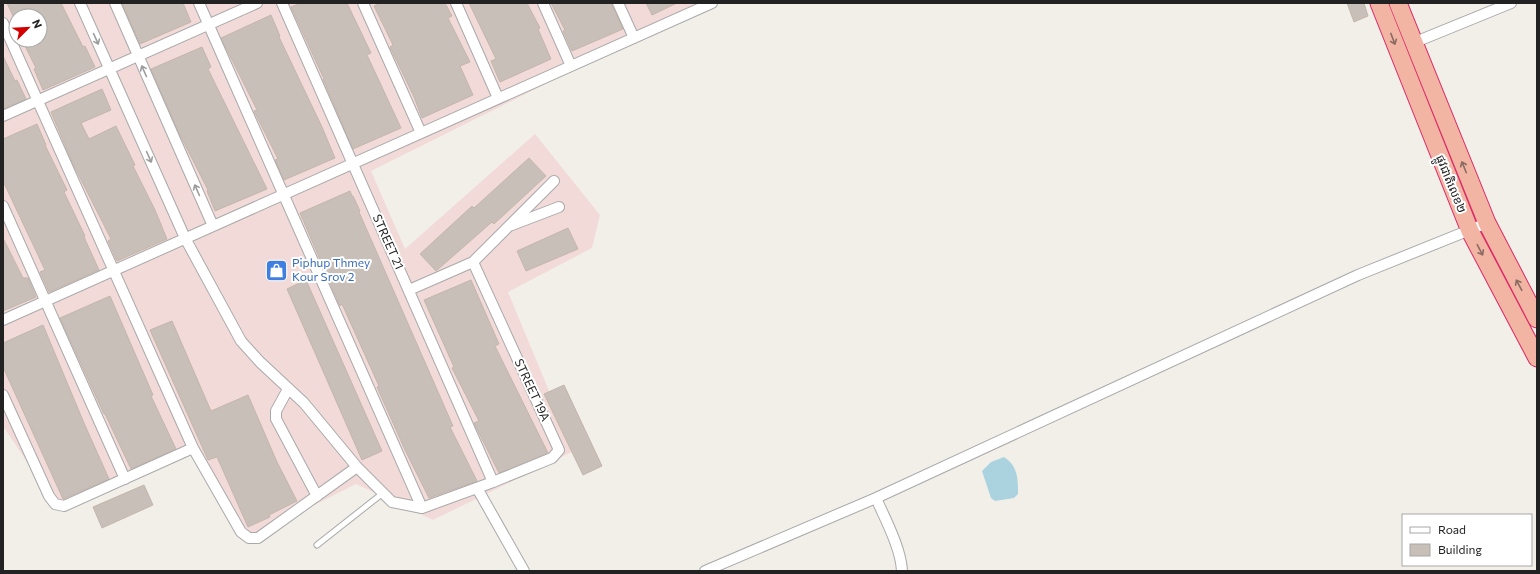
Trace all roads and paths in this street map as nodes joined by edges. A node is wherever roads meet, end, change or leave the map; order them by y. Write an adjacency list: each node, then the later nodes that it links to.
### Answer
1 (80, 3): 20 (street, one-way to 20)
2 (114, 3): 18 (street)
3 (199, 3): 15 (street)
4 (257, 3): 15 (street)
5 (282, 3): 25 (street, STREET 21)
6 (363, 3): 24 (street)
7 (456, 3): 21 (street)
8 (543, 3): 19 (street)
9 (618, 3): 16 (street)
10 (1378, 3): 33 (highway, ផ្លូវជាតិលេខ២, one-way to 33)
11 (1398, 3): 17 (highway, ផ្លូវជាតិលេខ២)
12 (1511, 3): 17 (street)
13 (707, 4): 16 (street)
14 (3, 23): 22 (street)
15 (209, 24): 18 (street); 27 (street)
16 (634, 38): 19 (street)
17 (1413, 43): 30 (highway, ផ្លូវជាតិលេខ២, one-way to 17)
18 (138, 56): 20 (street); 31 (street, one-way to 18)
19 (571, 66): 21 (street)
20 (110, 69): 22 (street); 34 (street, one-way to 34)
21 (498, 98): 24 (street)
22 (37, 101): 23 (street); 36 (street)
23 (3, 116)
24 (421, 133): 25 (street)
25 (353, 163): 27 (street); 37 (street, STREET 21)
26 (554, 181): 32 (street)
27 (284, 194): 31 (street); 52 (street)
28 (3, 206): 38 (street)
29 (559, 207): 32 (street)
30 (1487, 223): 33 (street); 39 (highway, ផ្លូវជាតិលេខ២, one-way to 30)
31 (213, 226): 34 (street)
32 (508, 227): 35 (street)
33 (1470, 231): 41 (highway, ផ្លូវជាតិលេខ២, one-way to 41); 51 (street)
34 (185, 238): 36 (street); 42 (street)
35 (473, 262): 37 (street); 47 (street, STREET 19A)
36 (113, 270): 38 (street); 44 (street)
37 (409, 290): 47 (street, STREET 21)
38 (45, 301): 40 (street); 46 (street)
39 (1537, 319)
40 (3, 320)
41 (1537, 358)
42 (288, 389): 45 (street); 50 (street)
43 (3, 395): 46 (street)
44 (193, 448): 46 (street); 50 (street)
45 (357, 467): 49 (street); 50 (street)
46 (125, 479)
47 (493, 482): 48 (street)
48 (477, 488): 52 (street); 54 (street)
49 (383, 493): 52 (street); 53 (lane)
50 (317, 496)
51 (876, 498): 55 (street); 56 (street)
52 (422, 508)
53 (317, 545)
54 (524, 571)
55 (705, 571)
56 (902, 571)

